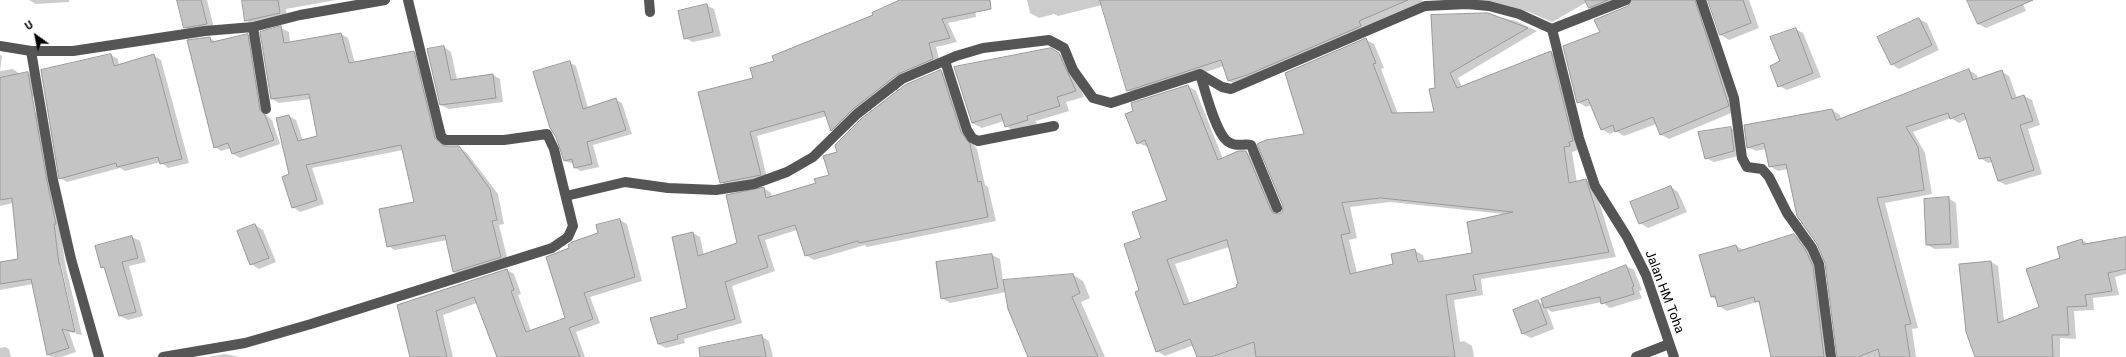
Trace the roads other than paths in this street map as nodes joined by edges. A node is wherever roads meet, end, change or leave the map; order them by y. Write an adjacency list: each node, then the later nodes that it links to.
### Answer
1 (385, 0): 8 (street)
2 (408, 0): 16 (street)
3 (649, 0): 7 (street)
4 (1626, 0): 9 (street)
5 (1701, 0): 23 (street)
6 (1466, 2): 9 (street); 13 (street)
7 (650, 12)
8 (253, 27): 11 (street); 14 (street)
9 (1552, 30): 18 (street, Jalan HM Toha)
10 (0, 46): 11 (street)
11 (31, 51): 19 (street)
12 (945, 61): 13 (street); 15 (street); 16 (street)
13 (1200, 74): 17 (street)
14 (266, 109)
15 (1054, 126)
16 (566, 196): 20 (street)
17 (1277, 208)
18 (1669, 344): 21 (street); 22 (street, Jalan HM Toha)
19 (99, 357)
20 (163, 357)
21 (1636, 357)
22 (1674, 357)
23 (1831, 357)

